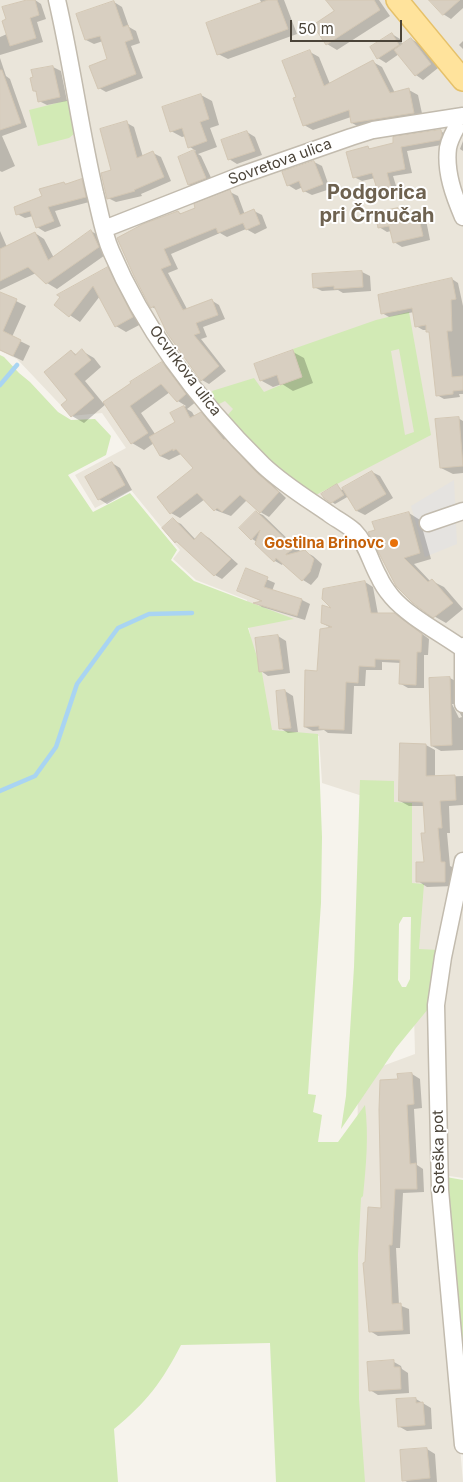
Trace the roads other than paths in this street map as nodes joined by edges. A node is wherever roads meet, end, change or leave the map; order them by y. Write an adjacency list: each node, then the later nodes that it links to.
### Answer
1 (57, 0): 6 (street, Ocvirkova ulica)
2 (397, 0): 3 (main road)
3 (463, 80)
4 (463, 116): 5 (street); 6 (street, Sovretova ulica)
5 (463, 217)
6 (104, 230): 9 (street, Ocvirkova ulica)
7 (463, 512): 8 (street)
8 (428, 523)
9 (463, 648): 10 (street)
10 (463, 704)
11 (463, 861): 12 (street, Soteška pot)
12 (463, 1445)

